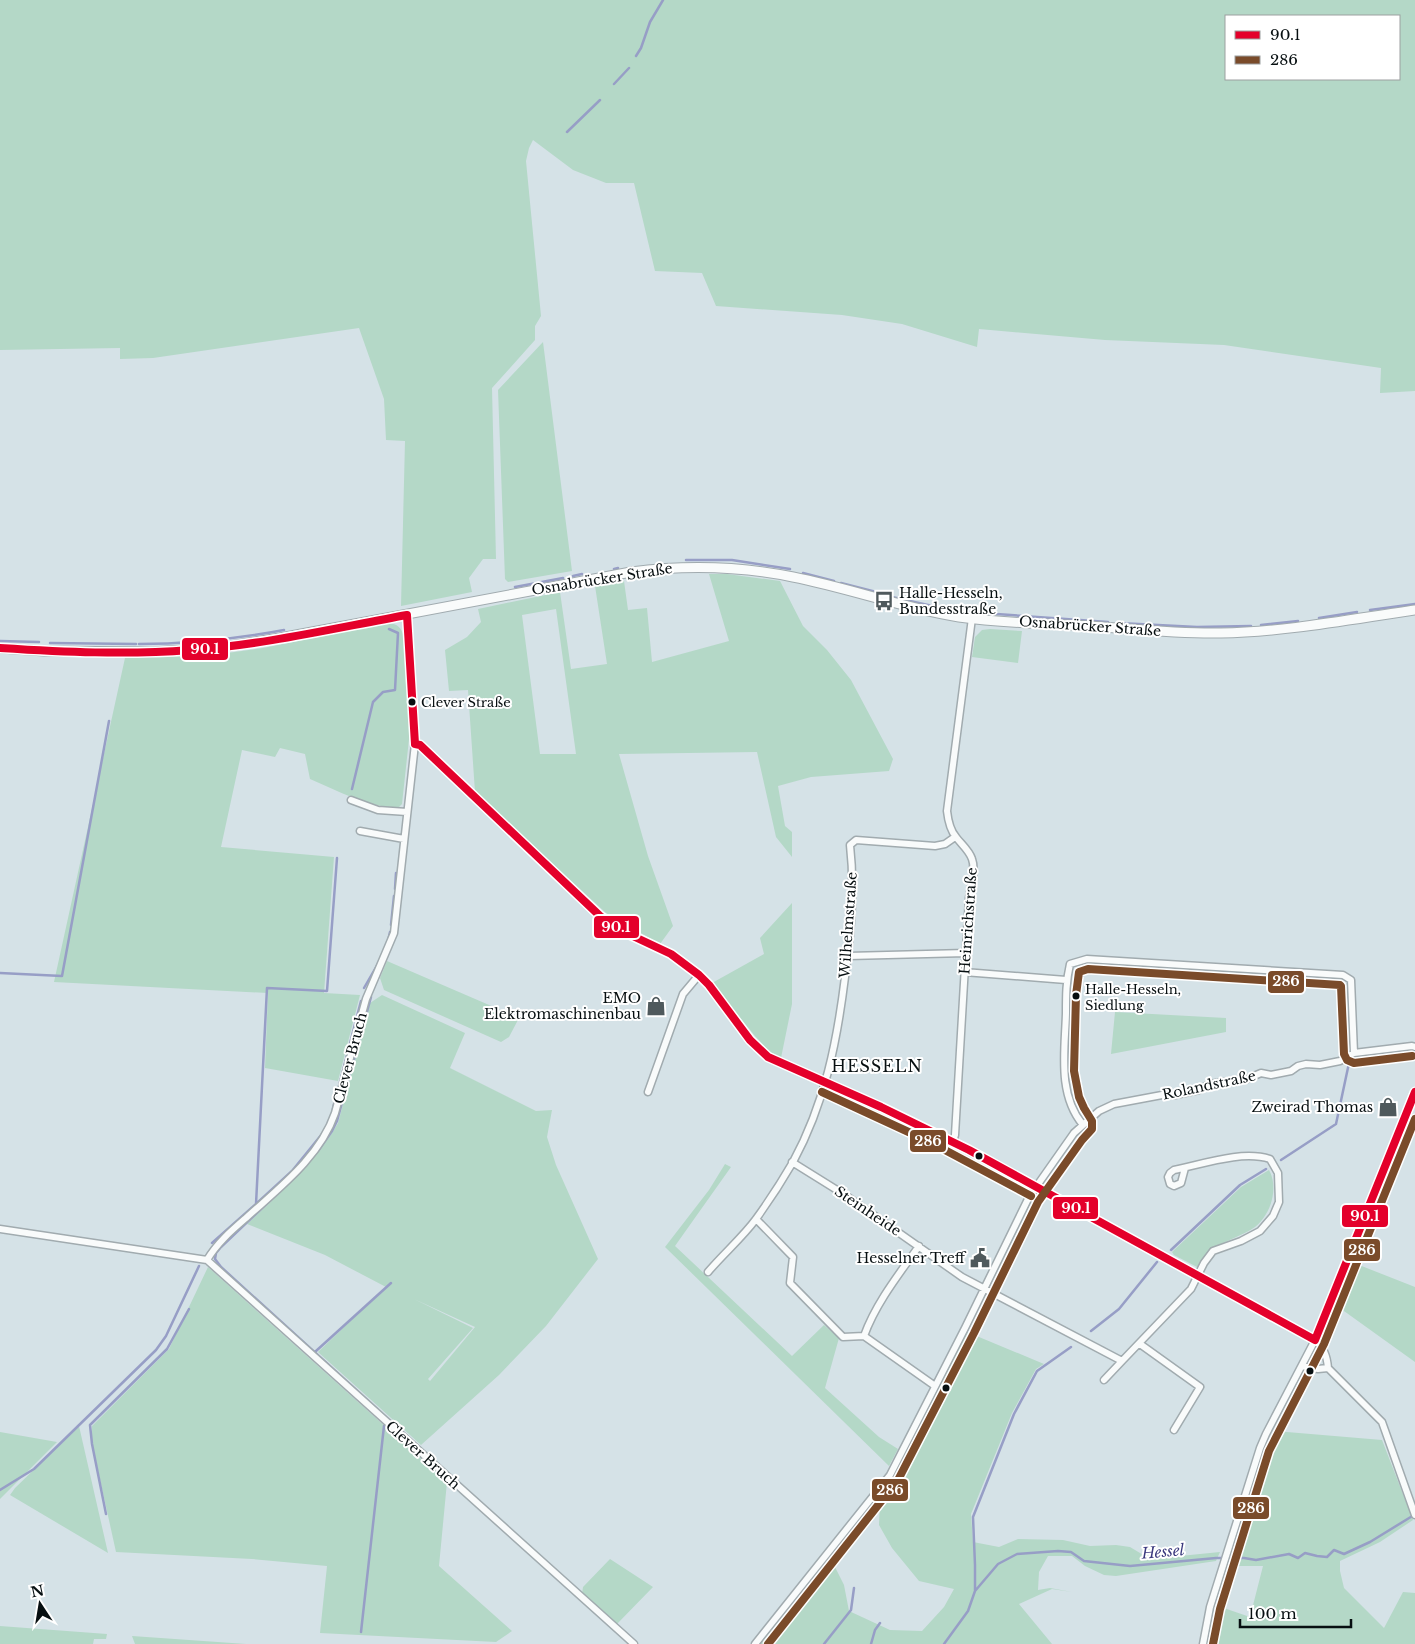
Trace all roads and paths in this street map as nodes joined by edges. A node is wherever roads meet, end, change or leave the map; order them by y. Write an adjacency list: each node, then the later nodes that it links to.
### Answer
1 (1415, 610): 3 (main road, Osnabrücker Straße)
2 (407, 615): 3 (main road, Osnabrücker Straße); 4 (main road, Osnabrücker Straße); 5 (street)
3 (972, 618): 9 (street, Heinrichstraße)
4 (0, 648)
5 (415, 744): 7 (street, Clever Bruch); 14 (street)
6 (351, 800): 7 (street)
7 (407, 812): 10 (street, Clever Bruch)
8 (360, 831): 10 (street)
9 (955, 837): 11 (street, Heinrichstraße); 12 (street, Wilhelmstraße)
10 (404, 839): 29 (street, Clever Bruch)
11 (966, 953): 12 (street); 13 (street, Heinrichstraße)
12 (848, 956): 18 (street, Wilhelmstraße)
13 (964, 972): 15 (street); 22 (street, Heinrichstraße)
14 (699, 975): 18 (street); 19 (street)
15 (1066, 980): 17 (street); 21 (street)
16 (1415, 1047): 17 (street, Rolandstraße)
17 (1354, 1054): 21 (street, Rolandstraße)
18 (826, 1084): 22 (street); 23 (street)
19 (648, 1092)
20 (1415, 1092): 34 (street)
21 (1083, 1125): 25 (street, Rolandstraße)
22 (953, 1142): 25 (street)
23 (792, 1162): 26 (street); 28 (street, Steinheide)
24 (1186, 1168): 31 (street)
25 (1036, 1187): 31 (street); 32 (street, Rolandstraße)
26 (756, 1219): 30 (street); 33 (street)
27 (0, 1229): 29 (street)
28 (919, 1246): 32 (street, Steinheide); 33 (street)
29 (207, 1260): 43 (street, Clever Bruch)
30 (708, 1272)
31 (1198, 1276): 34 (street); 35 (street)
32 (984, 1289): 36 (street, Steinheide); 40 (street, Rolandstraße)
33 (864, 1336): 40 (street)
34 (1315, 1340): 37 (street); 38 (street)
35 (1140, 1344): 36 (street); 41 (street)
36 (1122, 1361): 39 (street)
37 (1302, 1366): 38 (street); 45 (street)
38 (1328, 1368): 42 (street)
39 (1104, 1380)
40 (935, 1386): 44 (street, Rolandstraße)
41 (1174, 1430)
42 (1414, 1513)
43 (634, 1644)
44 (755, 1644)
45 (1203, 1644)

